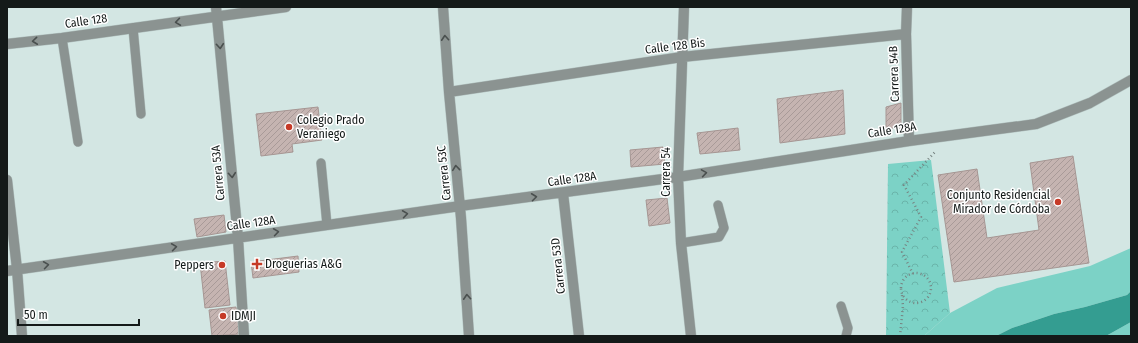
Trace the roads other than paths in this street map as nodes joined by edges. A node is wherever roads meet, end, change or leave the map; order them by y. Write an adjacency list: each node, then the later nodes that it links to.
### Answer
1 (286, 7): 5 (street, Calle 128)
2 (443, 7): 12 (street, Carrera 53C, one-way to 2)
3 (684, 7): 10 (street, Carrera 54)
4 (907, 7): 7 (street, Carrera 54B)
5 (216, 12): 6 (street, Calle 128, one-way to 6); 23 (street, Carrera 53A, one-way to 23)
6 (133, 28): 8 (street, Calle 128); 13 (lane)
7 (906, 34): 10 (street, Calle 128 Bis); 14 (street, Carrera 54B)
8 (62, 38): 9 (street, Calle 128, one-way to 9); 15 (lane)
9 (7, 44)
10 (682, 57): 12 (street, Calle 128 Bis); 17 (street, Carrera 54)
11 (1131, 80): 14 (street, Calle 128A)
12 (449, 92): 21 (street, Carrera 53C, one-way to 12)
13 (141, 114)
14 (910, 140): 17 (street, Calle 128A, one-way to 14)
15 (78, 142)
16 (321, 163): 22 (lane)
17 (678, 177): 19 (street, Calle 128A); 24 (street, Carrera 54)
18 (7, 180): 25 (street)
19 (563, 193): 21 (street, Calle 128A, one-way to 19); 31 (street, Carrera 53D)
20 (718, 205): 24 (lane)
21 (460, 206): 22 (street, Calle 128A, one-way to 21); 30 (street, Carrera 53C, one-way to 21)
22 (327, 225): 23 (street, Calle 128A, one-way to 22)
23 (238, 238): 25 (street, Calle 128A, one-way to 23); 29 (street, Carrera 53A)
24 (681, 243): 32 (street, Carrera 54)
25 (17, 269): 26 (street, Calle 128A); 28 (street)
26 (7, 271)
27 (841, 306): 33 (lane)
28 (22, 336)
29 (244, 336)
30 (469, 336)
31 (579, 336)
32 (691, 336)
33 (846, 336)

